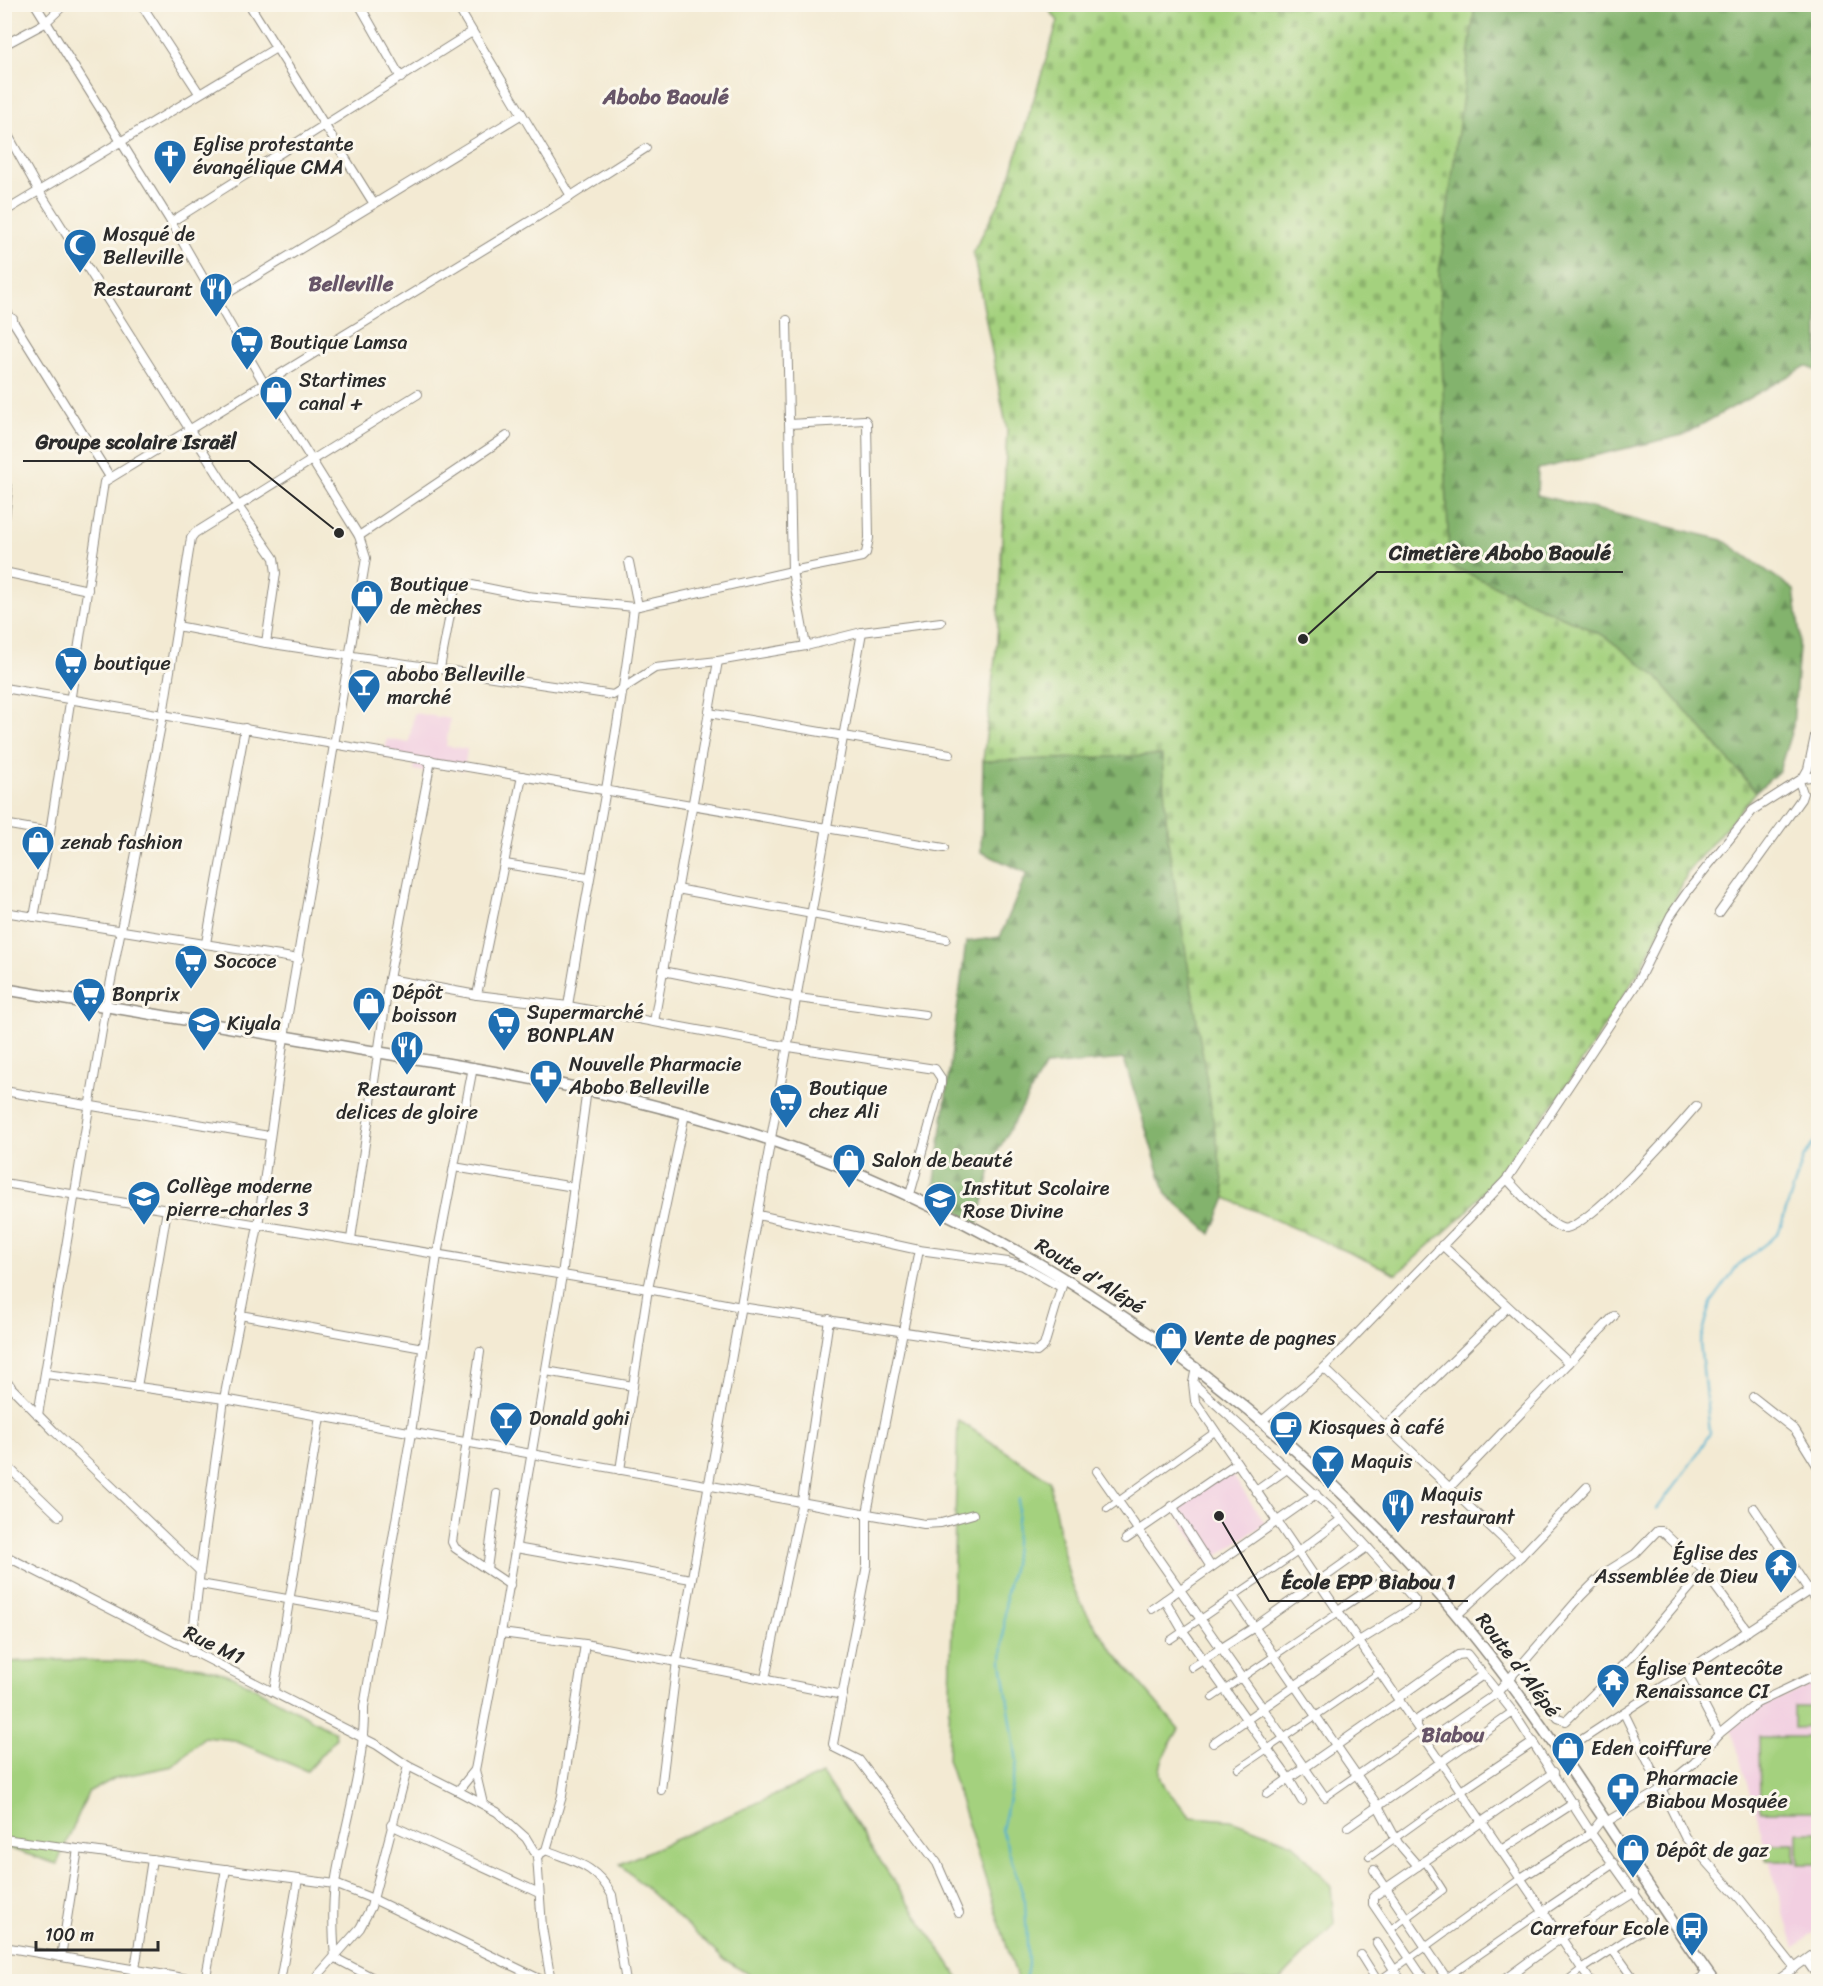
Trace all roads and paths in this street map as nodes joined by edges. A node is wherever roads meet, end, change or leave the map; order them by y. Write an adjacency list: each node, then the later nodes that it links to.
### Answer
1 (34, 4): 7 (street)
2 (65, 4): 7 (street)
3 (141, 4): 12 (street)
4 (249, 4): 10 (street)
5 (359, 4): 11 (street)
6 (456, 4): 8 (street)
7 (45, 23): 9 (street); 16 (street)
8 (472, 32): 11 (street); 13 (street)
9 (4, 45)
10 (276, 48): 12 (street); 14 (street)
11 (401, 78): 14 (street)
12 (199, 93): 16 (street)
13 (522, 114): 19 (street); 20 (street)
14 (325, 124): 20 (street); 22 (street)
15 (4, 128): 18 (street)
16 (120, 141): 18 (street); 22 (street)
17 (646, 148): 19 (street)
18 (39, 191): 21 (street); 31 (street)
19 (572, 196): 28 (street)
20 (374, 204): 23 (street)
21 (4, 212)
22 (171, 222): 23 (street)
23 (218, 299): 28 (street)
24 (4, 307): 25 (street)
25 (13, 319): 27 (street); 34 (street)
26 (787, 320): 30 (street)
27 (4, 324)
28 (265, 385): 31 (street); 33 (street)
29 (418, 394): 33 (street)
30 (789, 424): 40 (street); 40 (street)
31 (189, 429): 34 (street); 36 (street)
32 (507, 436): 38 (street)
33 (312, 459): 36 (street); 38 (street)
34 (110, 477): 42 (street)
35 (4, 479): 37 (street)
36 (238, 506): 45 (street); 47 (street)
37 (4, 529)
38 (359, 536): 49 (street)
39 (629, 562): 43 (street)
40 (792, 571): 43 (street); 48 (street)
41 (4, 572): 42 (street)
42 (88, 590): 54 (street)
43 (636, 606): 51 (street); 53 (street)
44 (940, 622): 46 (street)
45 (177, 626): 47 (street); 56 (street)
46 (862, 632): 48 (street); 59 (street)
47 (266, 643): 49 (street)
48 (806, 646): 50 (street)
49 (350, 656): 51 (street); 60 (street)
50 (718, 661): 53 (street); 55 (street)
51 (440, 668): 53 (street)
52 (4, 688): 54 (street)
53 (624, 688): 66 (street)
54 (72, 699): 56 (street); 70 (street)
55 (709, 713): 59 (street); 67 (street)
56 (163, 715): 58 (street); 79 (street)
57 (1818, 722): 65 (street)
58 (245, 728): 60 (street); 81 (street)
59 (844, 736): 61 (street); 69 (street)
60 (334, 745): 62 (street); 82 (street)
61 (950, 754)
62 (431, 760): 63 (street); 84 (street)
63 (522, 776): 66 (street); 72 (street)
64 (1818, 777): 65 (street)
65 (1801, 779): 76 (street); 104 (street)
66 (604, 790): 67 (street); 73 (street)
67 (691, 806): 69 (street); 74 (street)
68 (4, 824): 70 (street)
69 (828, 828): 71 (street); 77 (street)
70 (50, 832): 78 (street)
71 (944, 848)
72 (506, 864): 73 (street); 86 (street)
73 (588, 878): 89 (street)
74 (677, 888): 77 (street); 83 (street)
75 (4, 912): 78 (street)
76 (1719, 913)
77 (813, 914): 80 (street); 87 (street)
78 (34, 917): 79 (street)
79 (122, 931): 81 (street); 88 (street)
80 (946, 939)
81 (206, 943): 82 (street)
82 (299, 959): 92 (street)
83 (663, 971): 87 (street); 91 (street)
84 (389, 979): 86 (street); 94 (street)
85 (4, 989): 88 (main road, Route d'Alépé)
86 (477, 995): 89 (street)
87 (798, 998): 90 (street); 93 (street)
88 (106, 1006): 92 (main road, Route d'Alépé); 98 (street)
89 (568, 1006): 91 (street)
90 (925, 1015)
91 (654, 1022): 93 (street)
92 (284, 1037): 94 (main road, Route d'Alépé); 101 (street)
93 (789, 1047): 102 (street); 108 (street)
94 (380, 1052): 95 (main road, Route d'Alépé); 112 (street)
95 (474, 1067): 96 (main road, Route d'Alépé); 103 (street)
96 (587, 1089): 100 (main road, Route d'Alépé); 106 (street)
97 (4, 1091): 98 (street)
98 (91, 1105): 101 (street); 107 (street)
99 (1696, 1106): 104 (street)
100 (685, 1114): 102 (main road, Route d'Alépé); 118 (street)
101 (269, 1136): 111 (street)
102 (772, 1141): 108 (main road, Route d'Alépé); 110 (street)
103 (454, 1167): 106 (street); 115 (street)
104 (1507, 1179): 113 (street)
105 (4, 1183): 107 (street)
106 (574, 1187): 116 (street)
107 (76, 1193): 109 (street); 131 (street)
108 (909, 1198): 117 (main road, Route d'Alépé)
109 (167, 1210): 111 (street); 134 (street)
110 (758, 1215): 114 (street); 119 (street)
111 (258, 1226): 112 (street); 121 (street)
112 (351, 1239): 115 (street)
113 (1442, 1245): 120 (street); 129 (street)
114 (919, 1250): 117 (street); 124 (street)
115 (437, 1255): 116 (street); 125 (street)
116 (562, 1275): 118 (street); 130 (street)
117 (1062, 1283): 124 (street); 128 (main road, Route d'Alépé)
118 (648, 1289): 119 (street); 135 (street)
119 (741, 1307): 123 (street); 153 (street)
120 (1508, 1307): 127 (street); 142 (street)
121 (240, 1315): 125 (street); 138 (street)
122 (1614, 1316): 127 (street)
123 (829, 1319): 124 (street); 159 (street)
124 (902, 1331): 164 (street)
125 (423, 1348): 144 (street)
126 (480, 1352): 145 (street)
127 (1569, 1363): 155 (street)
128 (1196, 1367): 133 (street); 141 (main road, Route d'Alépé)
129 (1324, 1368): 141 (street); 142 (street)
130 (546, 1371): 135 (street); 146 (street)
131 (46, 1374): 134 (street); 139 (street)
132 (7, 1382): 137 (street); 139 (street)
133 (1193, 1383): 143 (street); 150 (street)
134 (137, 1386): 138 (street)
135 (633, 1386): 151 (street)
136 (1753, 1397): 149 (street)
137 (4, 1398)
138 (224, 1399): 140 (street); 178 (street)
139 (38, 1415): 178 (street)
140 (320, 1417): 144 (street); 189 (street)
141 (1263, 1420): 195 (main road, Route d'Alépé)
142 (1385, 1427): 155 (street)
143 (1216, 1431): 148 (street); 160 (street)
144 (411, 1433): 145 (street); 194 (street)
145 (467, 1443): 146 (street); 177 (street)
146 (532, 1455): 151 (street); 172 (street)
147 (4, 1463): 166 (street)
148 (1237, 1463): 156 (street); 161 (street)
149 (1818, 1467)
150 (1287, 1469): 156 (street); 158 (street)
151 (620, 1470): 153 (street)
152 (1097, 1471): 160 (street)
153 (708, 1485): 159 (street); 181 (street)
154 (1587, 1486): 175 (street)
155 (1449, 1488): 175 (street)
156 (1256, 1491): 168 (street)
157 (497, 1494): 177 (street)
158 (1316, 1494): 167 (street); 168 (street)
159 (802, 1501): 164 (street); 216 (street)
160 (1118, 1501): 163 (street); 169 (street)
161 (1173, 1506): 169 (street); 176 (street)
162 (1754, 1508): 187 (street)
163 (1107, 1509)
164 (867, 1513): 165 (street); 222 (street)
165 (974, 1514)
166 (59, 1516)
167 (1342, 1519): 171 (street); 173 (street)
168 (1277, 1521): 173 (street); 176 (street)
169 (1138, 1530): 170 (street); 186 (street)
170 (1126, 1539)
171 (1366, 1546): 180 (street); 182 (street)
172 (516, 1548): 181 (street); 184 (street)
173 (1298, 1552): 182 (street); 188 (street)
174 (4, 1555): 205 (street, Rue M1)
175 (1521, 1556): 195 (street)
176 (1212, 1567): 186 (street)
177 (487, 1569): 184 (street)
178 (200, 1571): 183 (street)
179 (1704, 1571): 199 (street); 209 (street); 209 (street)
180 (1394, 1574): 193 (street); 202 (street)
181 (692, 1579): 208 (street)
182 (1318, 1581): 193 (street); 197 (street)
183 (200, 1584): 189 (street); 205 (street)
184 (510, 1585): 200 (street)
185 (1818, 1585): 187 (street)
186 (1180, 1590): 190 (street); 196 (street)
187 (1810, 1590): 191 (street); 199 (street)
188 (1233, 1596): 196 (street); 197 (street)
189 (289, 1599): 194 (street); 220 (street)
190 (1165, 1600): 192 (street); 198 (street)
191 (1818, 1604)
192 (1152, 1609)
193 (1338, 1611): 202 (street); 206 (street)
194 (380, 1615): 233 (street)
195 (1457, 1615): 217 (main road, Route d'Alépé)
196 (1200, 1619): 198 (street); 204 (street)
197 (1253, 1628): 204 (street); 206 (street)
198 (1183, 1631): 201 (street); 207 (street)
199 (1748, 1631): 212 (street)
200 (501, 1633): 203 (street); 245 (street)
201 (1170, 1640)
202 (1359, 1641): 211 (street); 218 (street)
203 (585, 1644): 208 (street); 267 (street)
204 (1220, 1649): 207 (street); 215 (street)
205 (192, 1653): 220 (street, Rue M1)
206 (1273, 1657): 215 (street); 218 (street)
207 (1204, 1660): 210 (street); 219 (street)
208 (677, 1661): 216 (street); 250 (street)
209 (1520, 1666): 217 (street)
210 (1192, 1667)
211 (1380, 1672): 224 (street); 228 (street)
212 (1687, 1672): 227 (street); 232 (street)
213 (1818, 1674): 232 (street)
214 (1483, 1675): 221 (street); 224 (street); 230 (street)
215 (1240, 1677): 219 (street); 225 (street)
216 (765, 1679): 222 (street)
217 (1508, 1680): 221 (street); 240 (main road, Route d'Alépé)
218 (1294, 1687): 225 (street); 228 (street)
219 (1224, 1689): 223 (street); 229 (street)
220 (274, 1691): 233 (street, Rue M1)
221 (1497, 1694): 226 (street); 235 (street)
222 (843, 1695): 284 (street)
223 (1212, 1698)
224 (1399, 1699): 230 (street); 238 (street)
225 (1261, 1708): 229 (street); 234 (street)
226 (1513, 1713): 236 (street); 241 (street)
227 (1623, 1713): 240 (street); 249 (street)
228 (1314, 1716): 234 (street); 238 (street)
229 (1246, 1719): 237 (street); 239 (street)
230 (1414, 1722): 231 (street)
231 (1420, 1731): 235 (street); 247 (street)
232 (1719, 1734): 249 (street)
233 (364, 1738): 242 (street, Rue M1); 278 (street)
234 (1281, 1738): 239 (street); 243 (street)
235 (1427, 1741): 241 (street)
236 (1534, 1742): 246 (street); 252 (street)
237 (1213, 1743)
238 (1336, 1746): 243 (street); 247 (street)
239 (1267, 1748): 244 (street); 248 (street)
240 (1560, 1754): 259 (main road, Route d'Alépé)
241 (1440, 1760): 252 (street); 258 (street)
242 (408, 1766): 251 (street, Rue M1); 261 (street)
243 (1305, 1768): 248 (street); 254 (street)
244 (1238, 1769)
245 (475, 1770): 251 (street); 257 (street)
246 (1554, 1772): 256 (street); 260 (street)
247 (1356, 1776): 254 (street); 258 (street)
248 (1289, 1779): 253 (street); 255 (street)
249 (1662, 1789): 259 (street); 298 (street)
250 (661, 1790)
251 (458, 1791): 257 (street, Rue M1)
252 (1461, 1791): 260 (street); 264 (street)
253 (1267, 1794)
254 (1325, 1797)
255 (1302, 1801)
256 (1574, 1803): 263 (street); 268 (street)
257 (483, 1804): 269 (street, Rue M1)
258 (1378, 1806): 262 (street); 264 (street)
259 (1604, 1820): 263 (street); 302 (main road, Route d'Alépé)
260 (1481, 1821): 268 (street); 273 (street)
261 (392, 1825): 281 (street); 282 (street)
262 (1348, 1827)
263 (1591, 1833): 272 (street); 276 (street)
264 (1394, 1836): 270 (street); 273 (street)
265 (4, 1839): 266 (street)
266 (78, 1849): 271 (street); 294 (street)
267 (546, 1850): 269 (street); 312 (street)
268 (1501, 1850): 276 (street)
269 (537, 1856): 281 (street)
270 (1369, 1857)
271 (152, 1859): 274 (street); 301 (street)
272 (1614, 1863): 280 (street); 283 (street)
273 (1421, 1864): 279 (street); 285 (street)
274 (226, 1869): 277 (street); 308 (street)
275 (1374, 1870): 279 (street)
276 (1521, 1878): 283 (street); 290 (street)
277 (298, 1879): 278 (street); 309 (street)
278 (335, 1884): 282 (street); 295 (street)
279 (1386, 1888): 285 (street); 286 (street)
280 (1635, 1892): 287 (street); 291 (street)
281 (539, 1893): 311 (street)
282 (373, 1899): 295 (street); 311 (street)
283 (1543, 1911): 287 (street); 304 (street)
284 (959, 1913)
285 (1406, 1917): 286 (street); 290 (street)
286 (1390, 1930): 296 (street)
287 (1561, 1938): 300 (street); 315 (street)
288 (1377, 1943): 299 (street)
289 (4, 1947): 294 (street)
290 (1426, 1947): 296 (street); 304 (street)
291 (1613, 1950): 300 (street); 318 (street)
292 (1818, 1951): 297 (street)
293 (1361, 1955): 306 (street)
294 (61, 1957): 301 (street)
295 (335, 1958): 305 (street); 310 (street)
296 (1409, 1958): 299 (street); 314 (street)
297 (1806, 1960): 298 (street); 303 (street)
298 (1795, 1968): 320 (street)
299 (1394, 1969): 306 (street); 313 (street)
300 (1582, 1969): 316 (street); 317 (street)
301 (135, 1970): 307 (street); 308 (street)
302 (1711, 1977): 319 (street)
303 (1818, 1977)
304 (1445, 1980)
305 (380, 1981)
306 (1378, 1981)
307 (133, 1982)
308 (206, 1982)
309 (280, 1982)
310 (312, 1982)
311 (548, 1982)
312 (626, 1982)
313 (1402, 1982)
314 (1426, 1982)
315 (1501, 1982)
316 (1565, 1982)
317 (1591, 1982)
318 (1636, 1982)
319 (1695, 1982)
320 (1775, 1982)

